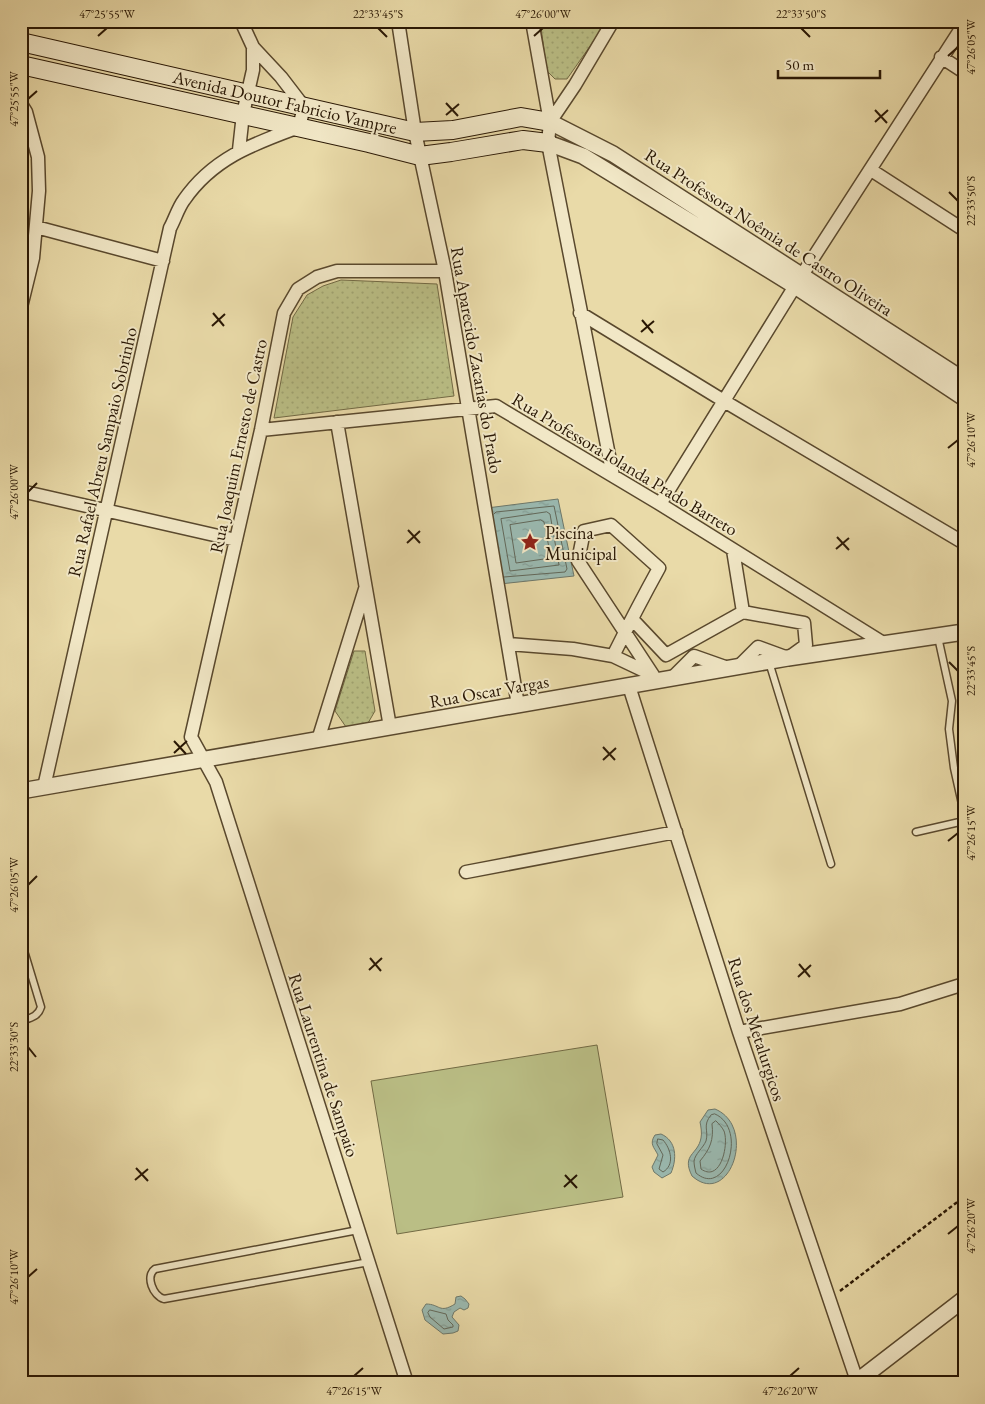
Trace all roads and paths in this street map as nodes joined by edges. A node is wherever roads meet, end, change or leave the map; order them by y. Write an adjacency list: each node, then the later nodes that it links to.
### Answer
1 (241, 21): 7 (street)
2 (398, 21): 17 (street, Rua Aparecido Zacarias do Prado)
3 (532, 21): 15 (street)
4 (613, 21): 15 (street)
5 (964, 24): 8 (street)
6 (21, 42): 11 (main road, Avenida Doutor Fabricio Vampre)
7 (253, 47): 11 (street); 13 (street)
8 (941, 57): 10 (street); 21 (street)
9 (21, 65): 14 (main road, Avenida Doutor Fabricio Vampre)
10 (964, 72)
11 (248, 94): 13 (main road, Avenida Doutor Fabricio Vampre); 14 (street)
12 (21, 104): 22 (street)
13 (304, 106): 16 (street); 17 (main road, Avenida Doutor Fabricio Vampre)
14 (243, 114): 16 (main road, Avenida Doutor Fabricio Vampre); 19 (street)
15 (550, 122): 17 (main road, Avenida Doutor Fabricio Vampre); 18 (street); 26 (street, Rua Professora Noêmia de Castro Oliveira)
16 (299, 127): 19 (street, Rua Rafael Abreu Sampaio Sobrinho); 20 (main road, Avenida Doutor Fabricio Vampre)
17 (415, 132): 20 (street, Rua Aparecido Zacarias do Prado)
18 (548, 143): 20 (main road, Avenida Doutor Fabricio Vampre); 26 (street, Rua Professora Noêmia de Castro Oliveira); 28 (street)
19 (240, 150): 24 (street, Rua Rafael Abreu Sampaio Sobrinho)
20 (420, 156): 25 (street, Rua Aparecido Zacarias do Prado)
21 (871, 170): 23 (street); 26 (street)
22 (36, 227): 24 (street); 27 (street)
23 (964, 230)
24 (163, 260): 38 (street, Rua Rafael Abreu Sampaio Sobrinho)
25 (445, 271): 32 (street, Rua Aparecido Zacarias do Prado); 34 (street, Rua Joaquim Ernesto de Castro)
26 (798, 281): 29 (street, Rua Professora Noêmia de Castro Oliveira); 30 (street, Rua Professora Noêmia de Castro Oliveira); 31 (street)
27 (21, 307)
28 (580, 313): 31 (street); 35 (street)
29 (964, 380)
30 (964, 398)
31 (724, 401): 37 (street); 40 (street)
32 (468, 408): 33 (street, Rua Professora Iolanda Prado Barreto); 35 (street, Rua Professora Iolanda Prado Barreto); 48 (street, Rua Aparecido Zacarias do Prado)
33 (337, 422): 34 (street, Rua Professora Iolanda Prado Barreto); 42 (street)
34 (261, 430): 39 (street, Rua Joaquim Ernesto de Castro)
35 (613, 476): 37 (street, Rua Professora Iolanda Prado Barreto)
36 (21, 491): 38 (street)
37 (660, 504): 41 (street, Rua Professora Iolanda Prado Barreto)
38 (106, 510): 39 (street); 60 (street, Rua Rafael Abreu Sampaio Sobrinho)
39 (236, 540): 59 (street, Rua Joaquim Ernesto de Castro)
40 (964, 543)
41 (733, 550): 43 (street); 49 (street, Rua Professora Iolanda Prado Barreto)
42 (366, 587): 57 (street); 58 (street)
43 (743, 612): 44 (street); 51 (street)
44 (632, 619): 46 (street); 46 (street)
45 (964, 632): 47 (street, Rua Oscar Vargas)
46 (625, 633): 50 (street); 54 (street)
47 (938, 636): 49 (street, Rua Oscar Vargas); 62 (lane)
48 (508, 644): 50 (street); 56 (street, Rua Aparecido Zacarias do Prado)
49 (885, 644): 51 (street, Rua Oscar Vargas)
50 (613, 656): 54 (street)
51 (788, 658): 52 (street, Rua Oscar Vargas); 53 (street)
52 (768, 662): 53 (street, Rua Oscar Vargas); 66 (lane)
53 (734, 668): 54 (street, Rua Oscar Vargas)
54 (662, 678): 55 (street, Rua Oscar Vargas)
55 (629, 686): 56 (street, Rua Oscar Vargas); 64 (street, Rua dos Metalurgicos)
56 (518, 705): 57 (street, Rua Oscar Vargas)
57 (390, 727): 58 (street, Rua Oscar Vargas)
58 (318, 740): 59 (street, Rua Oscar Vargas)
59 (204, 759): 60 (street, Rua Oscar Vargas); 73 (street, Rua Laurentina de Sampaio)
60 (44, 787): 61 (street, Rua Oscar Vargas)
61 (21, 791)
62 (964, 814)
63 (964, 821): 65 (lane)
64 (676, 832): 67 (street); 71 (street, Rua dos Metalurgicos)
65 (916, 832)
66 (831, 864)
67 (466, 872)
68 (21, 949): 70 (lane)
69 (964, 984): 71 (street)
70 (21, 1021)
71 (740, 1032): 76 (street, Rua dos Metalurgicos)
72 (964, 1198): 76 (path)
73 (358, 1230): 74 (street, Rua Laurentina de Sampaio); 74 (lane)
74 (369, 1262): 77 (street, Rua Laurentina de Sampaio)
75 (964, 1298): 78 (street)
76 (829, 1300): 78 (street, Rua dos Metalurgicos)
77 (407, 1380): 79 (lane)
78 (856, 1382)
79 (379, 1383)

